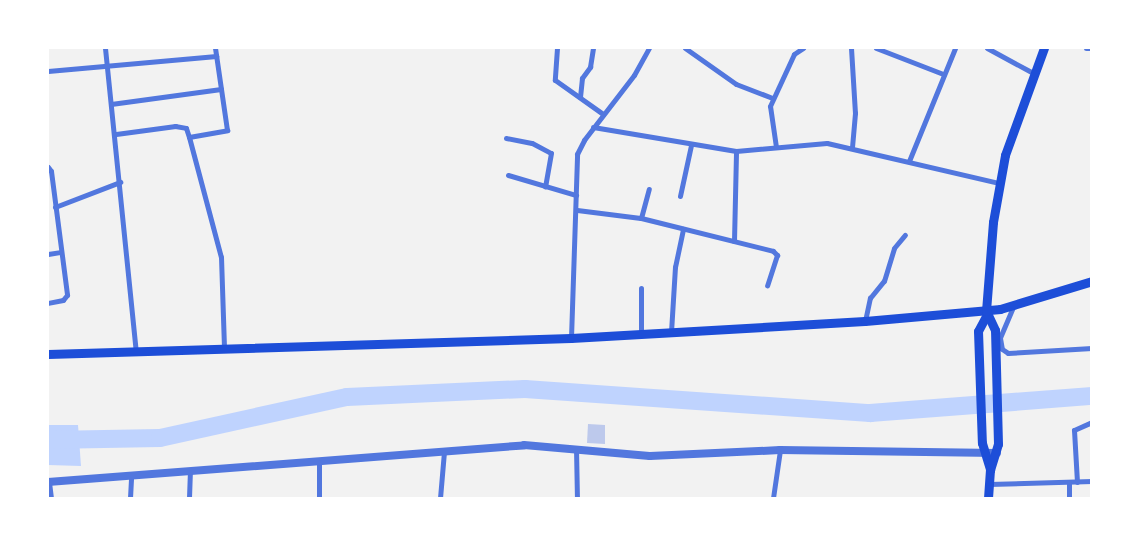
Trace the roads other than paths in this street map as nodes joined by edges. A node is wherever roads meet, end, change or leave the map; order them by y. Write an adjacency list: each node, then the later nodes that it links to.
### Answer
1 (105, 48): 16 (street)
2 (215, 48): 15 (street)
3 (557, 48): 21 (street)
4 (593, 48): 21 (street)
5 (649, 48): 24 (street)
6 (685, 48): 22 (street)
7 (803, 48): 22 (street)
8 (851, 48): 31 (street)
9 (876, 48): 19 (street)
10 (955, 48): 19 (street)
11 (987, 48): 18 (street)
12 (1044, 48): 18 (main road)
13 (1086, 48): 14 (street)
14 (1092, 48)
15 (216, 56): 16 (street); 20 (street)
16 (107, 67): 17 (street); 23 (street)
17 (48, 71)
18 (1033, 73): 37 (main road)
19 (943, 74): 33 (street)
20 (222, 89): 23 (street); 27 (street)
21 (580, 97): 24 (street)
22 (772, 98): 30 (street)
23 (112, 104): 26 (street)
24 (603, 114): 25 (street)
25 (594, 127): 29 (street); 40 (street)
26 (116, 134): 27 (street); 36 (street)
27 (189, 136): 61 (street)
28 (506, 138): 38 (street)
29 (691, 145): 32 (street); 41 (street)
30 (776, 147): 31 (street); 32 (street)
31 (852, 148): 33 (street)
32 (736, 150): 47 (street)
33 (909, 161): 37 (street)
34 (48, 167): 42 (street)
35 (508, 175): 38 (street)
36 (120, 182): 42 (street); 62 (street)
37 (999, 183): 55 (main road)
38 (545, 186): 40 (street)
39 (649, 189): 44 (street)
40 (576, 195): 43 (street)
41 (680, 196)
42 (55, 207): 48 (street)
43 (577, 210): 44 (street); 59 (street)
44 (641, 218): 45 (street)
45 (683, 229): 47 (street); 57 (street)
46 (905, 235): 56 (street)
47 (734, 241): 51 (street)
48 (60, 252): 49 (street); 53 (street)
49 (48, 254)
50 (1092, 281): 54 (main road)
51 (767, 284)
52 (641, 288): 58 (street)
53 (48, 303)
54 (1013, 307): 55 (main road); 60 (street)
55 (986, 314): 56 (main road); 66 (main road); 67 (main road)
56 (865, 321): 57 (main road)
57 (671, 332): 58 (main road)
58 (641, 334): 59 (main road)
59 (572, 338): 61 (main road)
60 (1092, 348)
61 (224, 350): 62 (main road)
62 (136, 352): 63 (main road)
63 (48, 354)
64 (1092, 422): 77 (street)
65 (576, 447): 68 (street); 69 (street); 84 (street)
66 (983, 448): 67 (street); 68 (street); 71 (main road)
67 (998, 448): 71 (main road)
68 (780, 450): 85 (street)
69 (444, 451): 70 (street); 83 (street)
70 (318, 461): 72 (street); 82 (street)
71 (990, 470): 78 (main road)
72 (190, 471): 73 (street); 81 (street)
73 (131, 476): 75 (street); 80 (street)
74 (1092, 481): 77 (street)
75 (48, 482): 79 (street)
76 (1069, 482): 77 (street); 78 (street); 87 (street)
77 (1077, 482)
78 (989, 484): 86 (main road)
79 (51, 498)
80 (130, 498)
81 (189, 498)
82 (319, 498)
83 (440, 498)
84 (578, 498)
85 (773, 498)
86 (988, 498)
87 (1069, 498)

